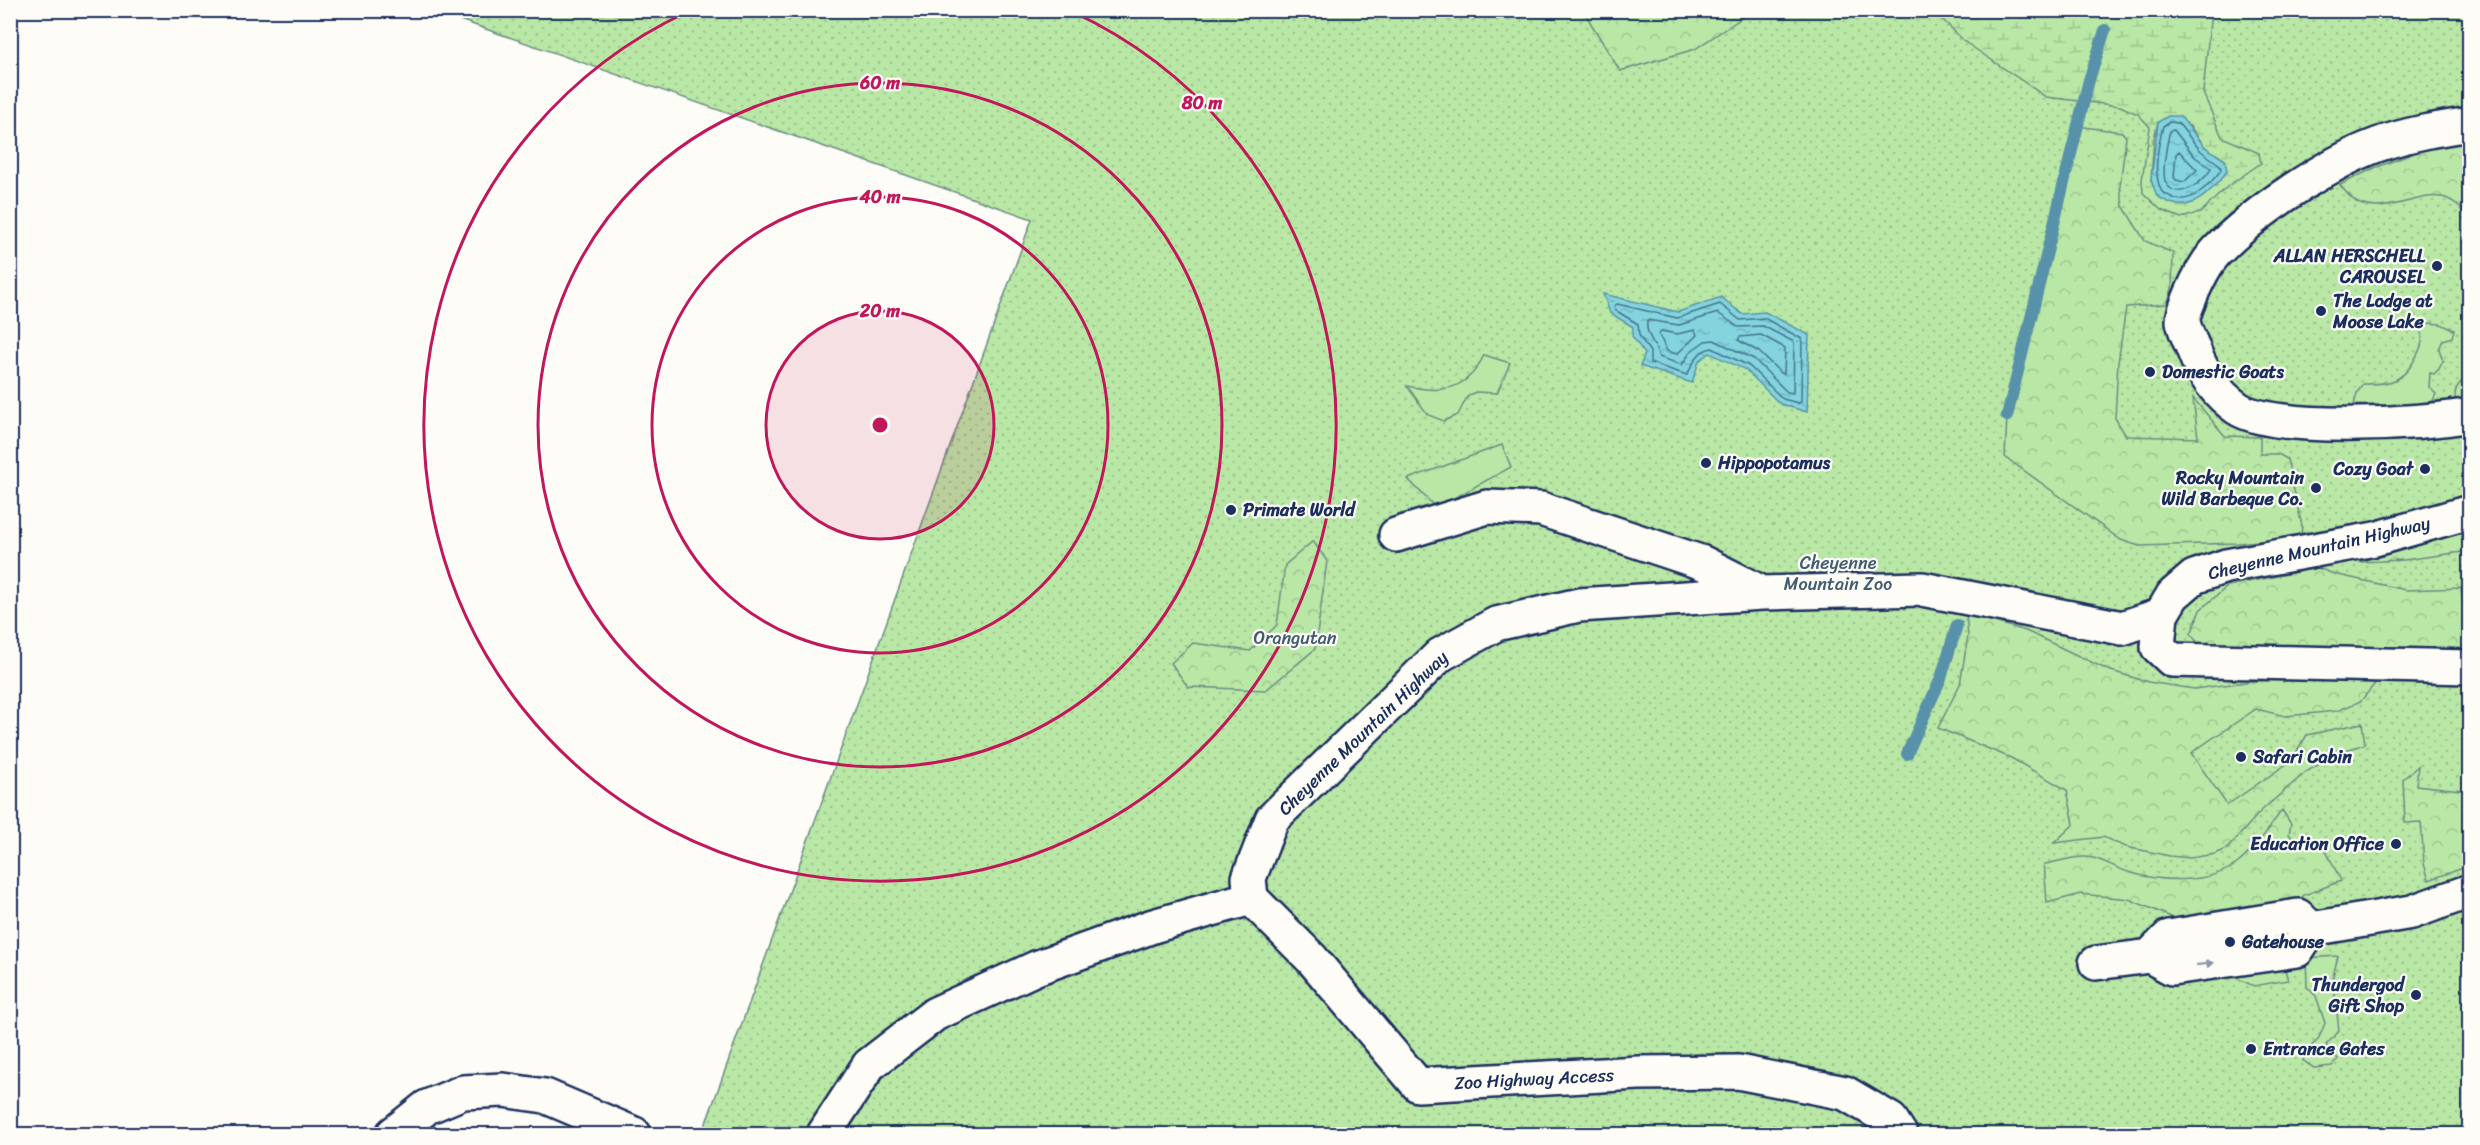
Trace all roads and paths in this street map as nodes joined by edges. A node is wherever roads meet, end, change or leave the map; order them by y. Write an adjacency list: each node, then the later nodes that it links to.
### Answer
1 (2469, 124): 2 (street)
2 (2469, 415)
3 (2469, 513): 6 (street, Cheyenne Mountain Highway)
4 (1396, 535): 5 (street)
5 (1762, 593): 6 (street, Cheyenne Mountain Highway); 9 (street, Cheyenne Mountain Highway)
6 (2161, 615): 7 (street)
7 (2469, 667)
8 (2469, 891): 10 (street)
9 (1251, 898): 11 (street, Zoo Highway Access); 14 (street)
10 (2096, 963)
11 (1896, 1127)
12 (393, 1134): 13 (street)
13 (634, 1134)
14 (824, 1134)

